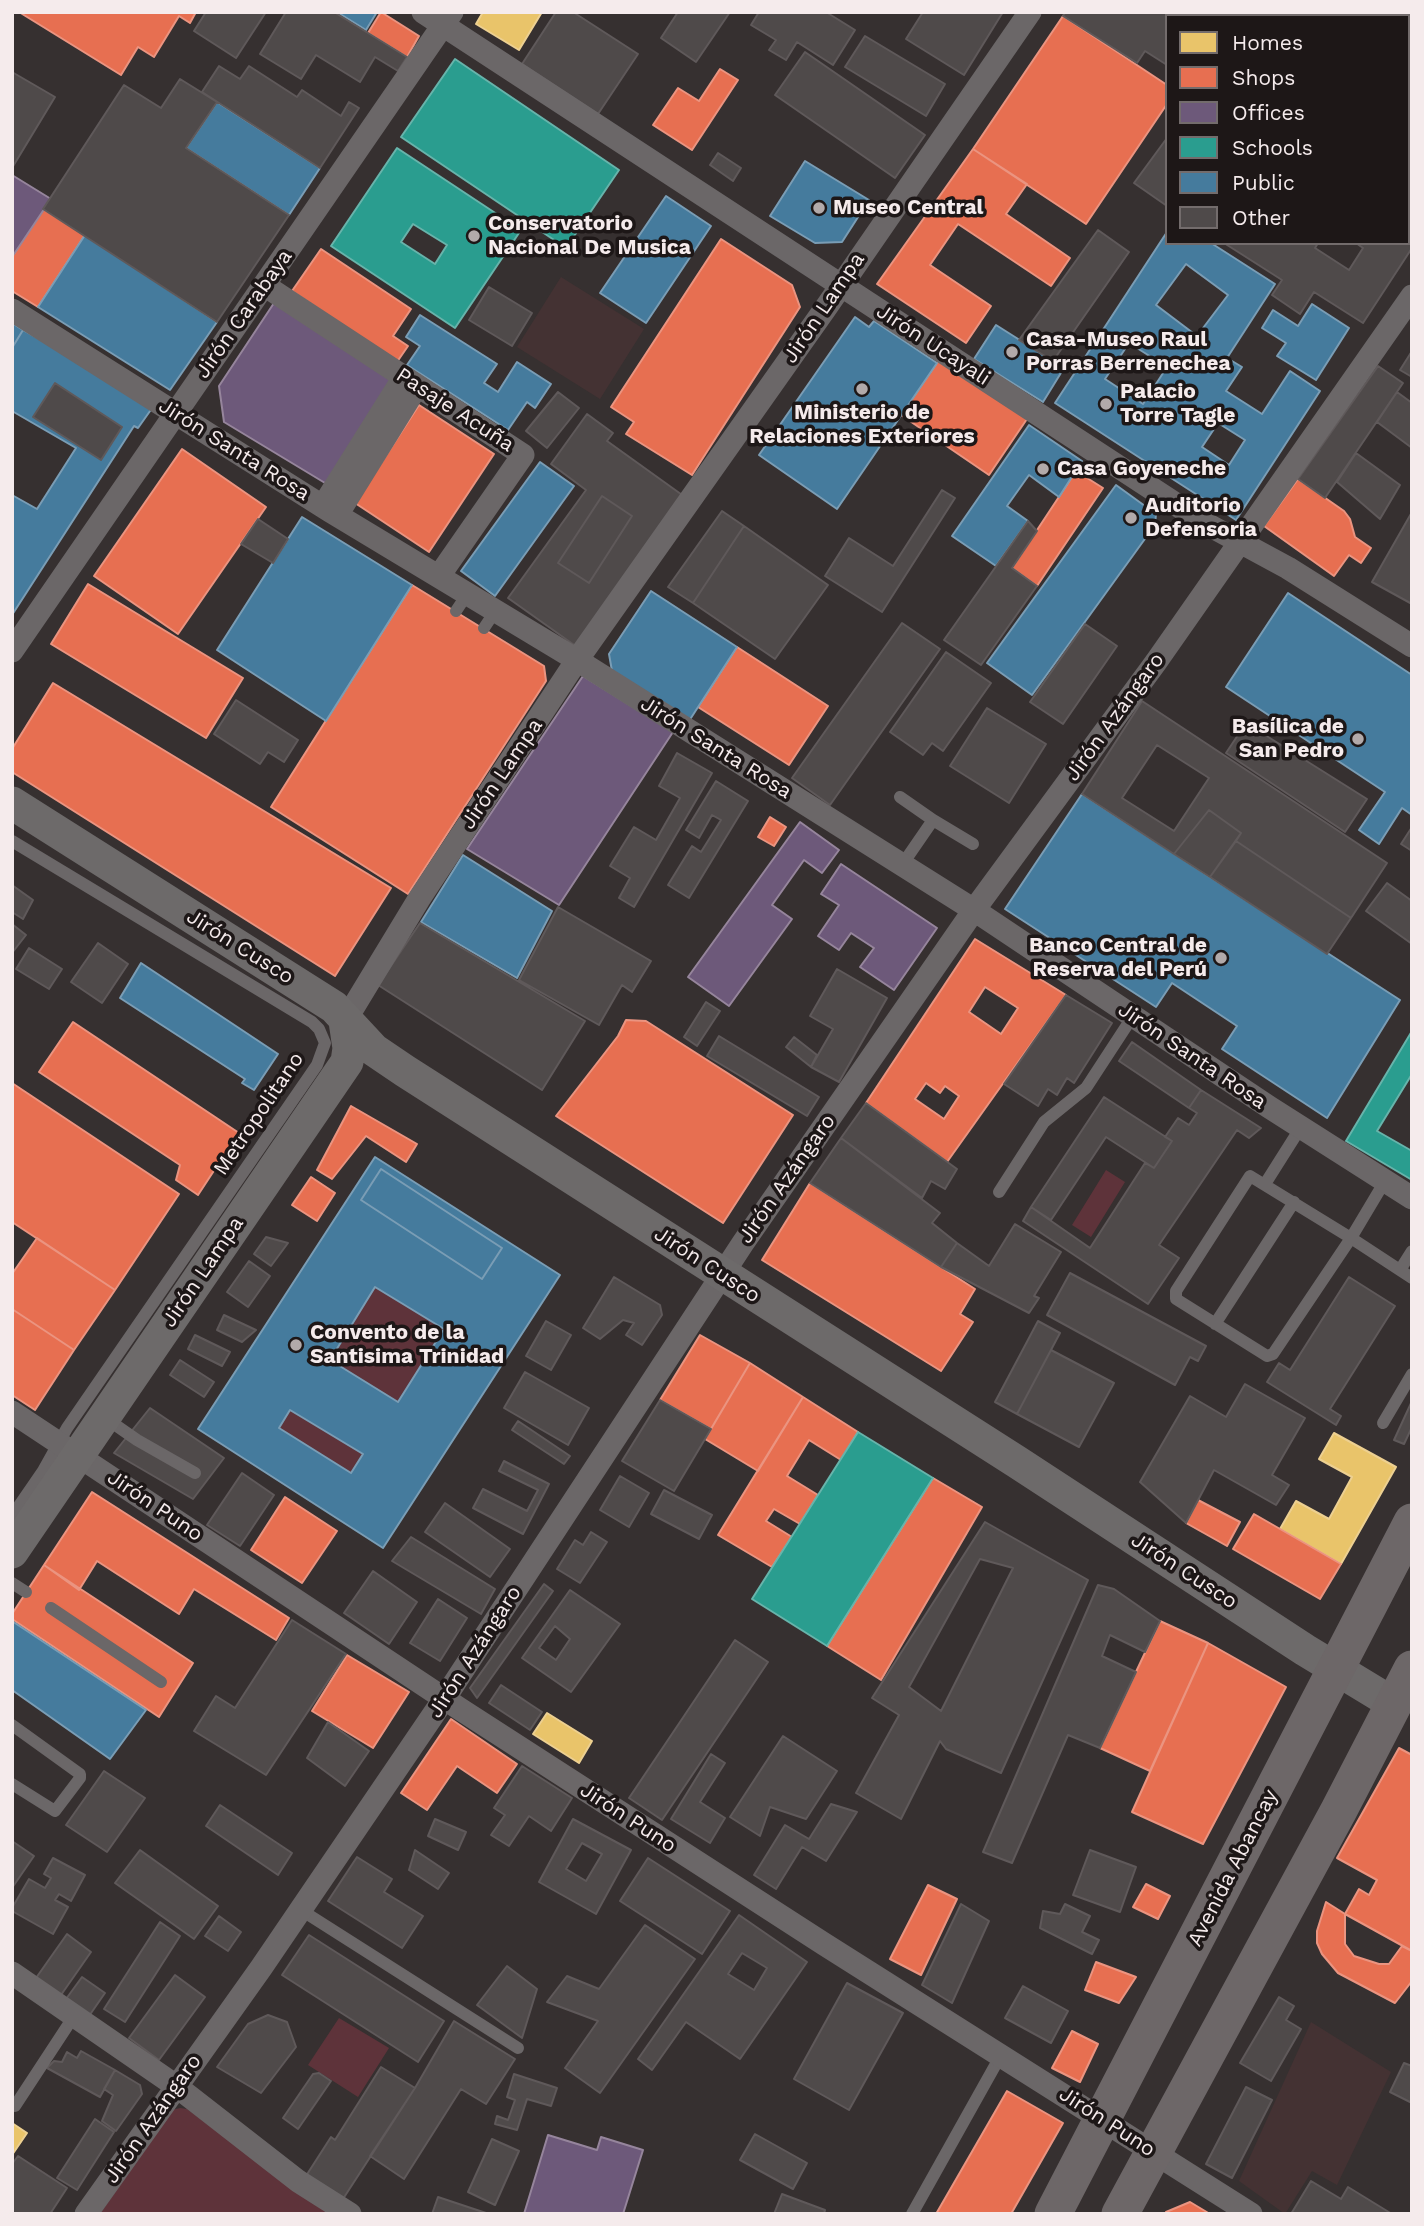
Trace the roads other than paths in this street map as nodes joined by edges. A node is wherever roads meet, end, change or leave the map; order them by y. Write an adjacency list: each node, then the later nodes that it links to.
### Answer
1 (423, 12): 3 (street, Jirón Ucayali)
2 (1030, 12): 4 (street, Jirón Lampa)
3 (448, 19): 4 (street, Jirón Ucayali); 5 (street, Jirón Carabaya)
4 (840, 284): 12 (street, Jirón Ucayali); 16 (street, Jirón Lampa)
5 (264, 285): 8 (street, Pasaje Acuña); 10 (street, Jirón Carabaya)
6 (1412, 296): 12 (street, Jirón Azángaro)
7 (12, 310): 10 (street, Jirón Santa Rosa)
8 (410, 381): 11 (street); 13 (street, Pasaje Acuña)
9 (392, 410): 11 (lane)
10 (176, 414): 11 (street, Jirón Santa Rosa); 15 (street, Jirón Carabaya)
11 (330, 511): 13 (street, Jirón Santa Rosa)
12 (1239, 541): 14 (street, Jirón Ucayali); 23 (street, Jirón Azángaro)
13 (439, 576): 16 (street, Jirón Santa Rosa)
14 (1412, 646)
15 (12, 651)
16 (577, 660): 22 (street, Jirón Santa Rosa); 25 (street, Jirón Lampa)
17 (900, 797): 19 (lane)
18 (12, 803): 25 (street, Jirón Cusco)
19 (933, 820): 21 (lane); 22 (lane)
20 (12, 841): 42 (lane, Metropolitano)
21 (973, 844)
22 (902, 865): 23 (street, Jirón Santa Rosa)
23 (974, 910): 24 (street, Jirón Santa Rosa); 35 (street, Jirón Azángaro)
24 (1133, 1016): 26 (street, Jirón Santa Rosa); 29 (lane)
25 (345, 1021): 35 (street, Jirón Cusco); 40 (street, Jirón Lampa)
26 (1301, 1127): 27 (street, Jirón Santa Rosa); 28 (lane)
27 (1385, 1181): 30 (street, Jirón Santa Rosa); 32 (lane)
28 (1265, 1184): 31 (lane); 37 (lane)
29 (999, 1192)
30 (1412, 1198)
31 (1294, 1202): 32 (lane); 37 (lane)
32 (1351, 1238): 34 (lane); 37 (lane)
33 (1412, 1251): 34 (lane)
34 (1400, 1270): 36 (lane)
35 (722, 1275): 51 (street, Jirón Cusco); 53 (street, Jirón Azángaro)
36 (1412, 1278)
37 (1215, 1324)
38 (1412, 1374): 41 (lane)
39 (12, 1412): 42 (street, Jirón Puno)
40 (104, 1417): 42 (street, Jirón Lampa); 43 (lane)
41 (1383, 1423)
42 (69, 1449): 44 (lane, Metropolitano); 46 (street, Jirón Lampa); 53 (street, Jirón Puno)
43 (195, 1473)
44 (12, 1516)
45 (1412, 1522): 51 (main road, Avenida Abancay)
46 (12, 1552)
47 (12, 1583): 48 (lane)
48 (26, 1592)
49 (51, 1608): 52 (lane)
50 (1412, 1669): 54 (main road)
51 (1335, 1670): 54 (street, Jirón Cusco); 64 (main road, Avenida Abancay)
52 (161, 1682)
53 (444, 1699): 57 (street, Jirón Azángaro); 61 (street, Jirón Puno)
54 (1403, 1709): 65 (main road)
55 (12, 1726): 56 (lane)
56 (12, 1784)
57 (301, 1910): 60 (lane); 62 (street, Jirón Azángaro)
58 (12, 1973): 59 (street)
59 (74, 2015): 62 (street); 63 (lane)
60 (518, 2048)
61 (1001, 2055): 64 (street, Jirón Puno); 68 (lane)
62 (176, 2086): 66 (street, Jirón Azángaro); 67 (street)
63 (15, 2106)
64 (1104, 2119): 65 (street, Jirón Puno); 69 (main road, Avenida Abancay)
65 (1153, 2152): 70 (main road); 71 (street, Jirón Puno)
66 (86, 2214)
67 (350, 2214)
68 (912, 2214)
69 (1053, 2214)
70 (1120, 2214)
71 (1251, 2214)

